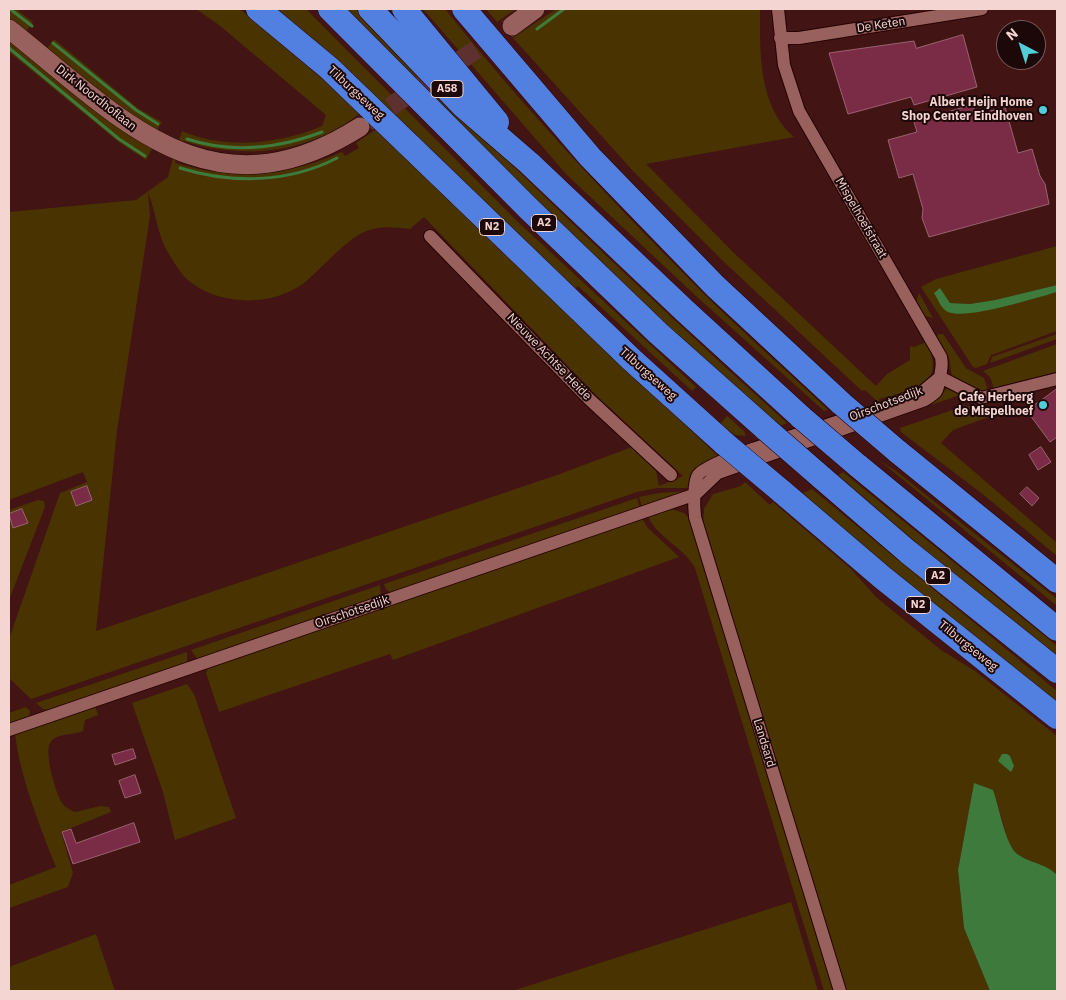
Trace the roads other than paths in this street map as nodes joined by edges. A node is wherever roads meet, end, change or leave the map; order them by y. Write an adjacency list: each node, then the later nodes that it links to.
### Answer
1 (258, 9): 22 (highway, Tilburgseweg / N2, bridge)
2 (330, 9): 21 (highway, A2, bridge)
3 (370, 9): 13 (highway, A58)
4 (404, 9): 13 (highway, A2)
5 (464, 9): 19 (highway, bridge)
6 (535, 9): 9 (street)
7 (778, 9): 11 (street, Mispelhoefstraat)
8 (982, 9): 11 (street, De Keten)
9 (512, 26)
10 (9, 29): 12 (street, Dirk Noordhoflaan)
11 (780, 38): 15 (street, Mispelhoefstraat)
12 (360, 127)
13 (529, 163): 20 (highway, A2, bridge)
14 (430, 236): 17 (street, Nieuwe Achtse Heide)
15 (940, 377): 16 (street); 18 (street, Oirschotsedijk)
16 (1057, 378)
17 (671, 475)
18 (696, 494): 23 (street, Oirschotsedijk); 24 (street, Landsard)
19 (1057, 581)
20 (1057, 629)
21 (1057, 671)
22 (1057, 717)
23 (9, 730)
24 (840, 991)

